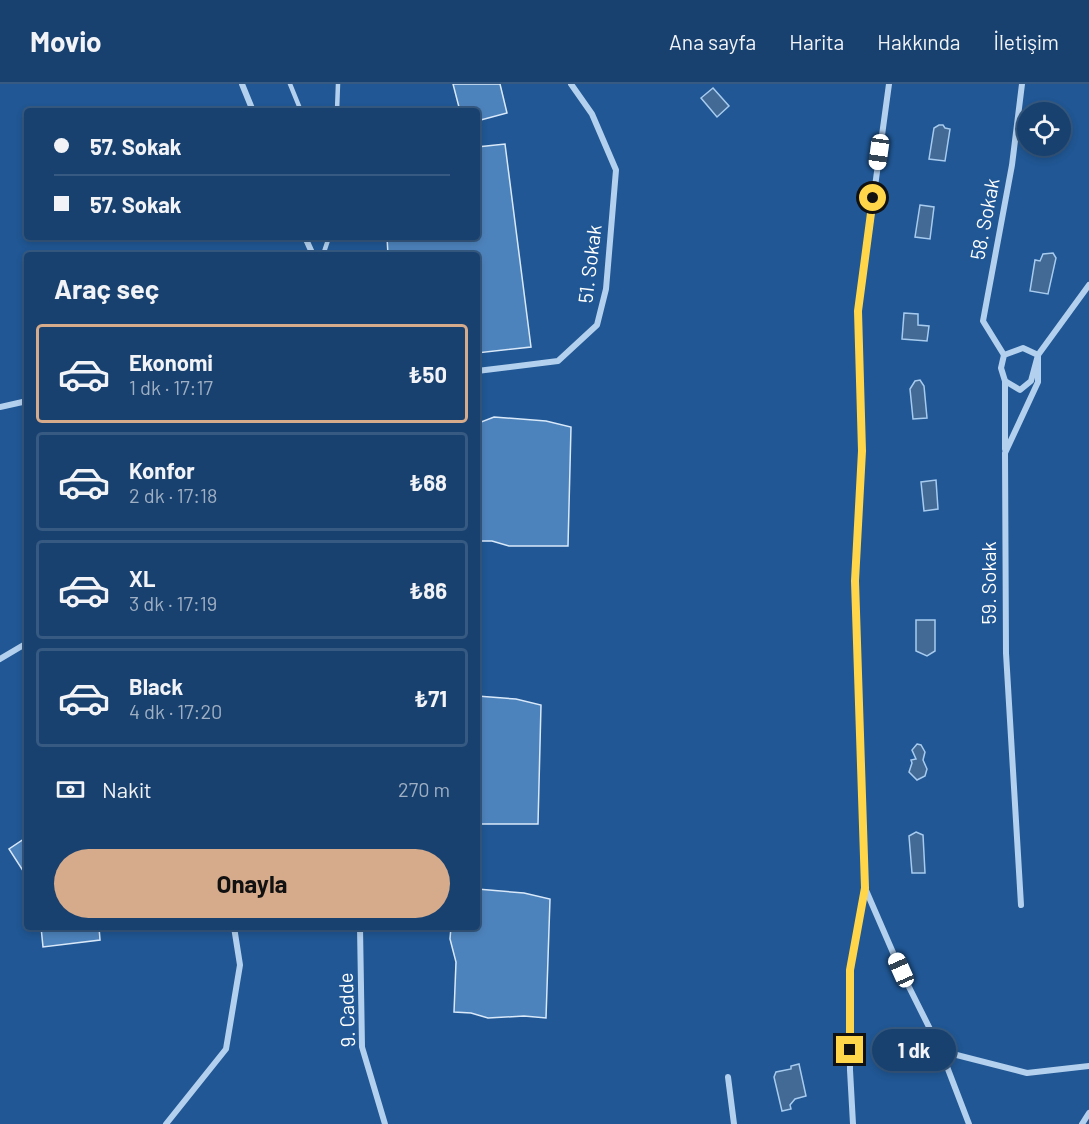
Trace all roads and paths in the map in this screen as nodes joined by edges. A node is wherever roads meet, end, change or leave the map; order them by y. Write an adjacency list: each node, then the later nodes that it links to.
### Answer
1 (242, 84): 7 (street)
2 (290, 84): 8 (lane)
3 (338, 84): 9 (lane)
4 (571, 84): 13 (street, 51. Sokak)
5 (889, 84): 20 (street)
6 (1022, 84): 11 (street, 58. Sokak)
7 (252, 108)
8 (300, 108)
9 (337, 108)
10 (1089, 285): 12 (street)
11 (1004, 355): 12 (street); 14 (street)
12 (1038, 355): 14 (street); 17 (street, 59. Sokak)
13 (480, 370)
14 (1005, 381): 17 (street)
15 (24, 402): 16 (street)
16 (0, 407)
17 (1005, 453): 21 (street, 59. Sokak)
18 (24, 645): 19 (street)
19 (0, 658)
20 (865, 888): 24 (street); 31 (street)
21 (1021, 905)
22 (234, 930): 28 (street)
23 (360, 930): 29 (street, 9. Cadde)
24 (941, 1051): 25 (street); 32 (street)
25 (1089, 1066)
26 (728, 1077): 30 (street)
27 (1089, 1113): 33 (street)
28 (166, 1124)
29 (385, 1124)
30 (734, 1124)
31 (853, 1124)
32 (969, 1124)
33 (1083, 1124)

